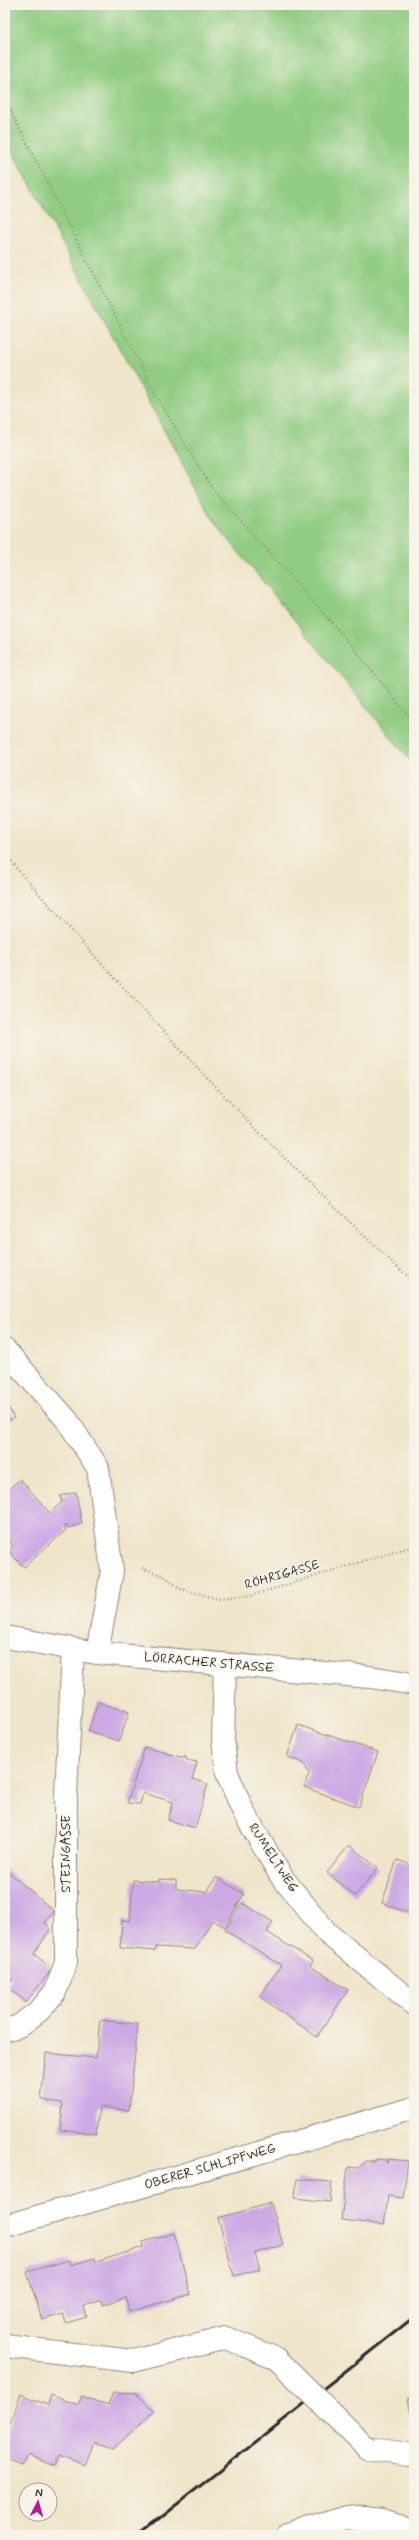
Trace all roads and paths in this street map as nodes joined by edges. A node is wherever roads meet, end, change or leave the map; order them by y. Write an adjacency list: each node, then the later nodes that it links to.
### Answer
1 (5, 100): 2 (path)
2 (414, 724)
3 (5, 851): 4 (path)
4 (414, 1282)
5 (5, 1350): 7 (street)
6 (414, 1546): 7 (path, RÖHRIGASSE)
7 (112, 1571): 10 (street)
8 (5, 1637): 9 (street, LÖRRACHER STRASSE)
9 (73, 1650): 10 (street, LÖRRACHER STRASSE); 14 (street, STEINGASSE)
10 (96, 1654): 11 (street, LÖRRACHER STRASSE)
11 (225, 1665): 12 (street, LÖRRACHER STRASSE); 13 (street, RUMELTWEG)
12 (414, 1684)
13 (414, 2004)
14 (5, 2030)
15 (414, 2108): 16 (street, OBERER SCHLIPFWEG)
16 (5, 2226)
17 (5, 2344): 18 (street, bridge)
18 (414, 2455)
19 (414, 2530): 20 (street)
20 (287, 2535)

